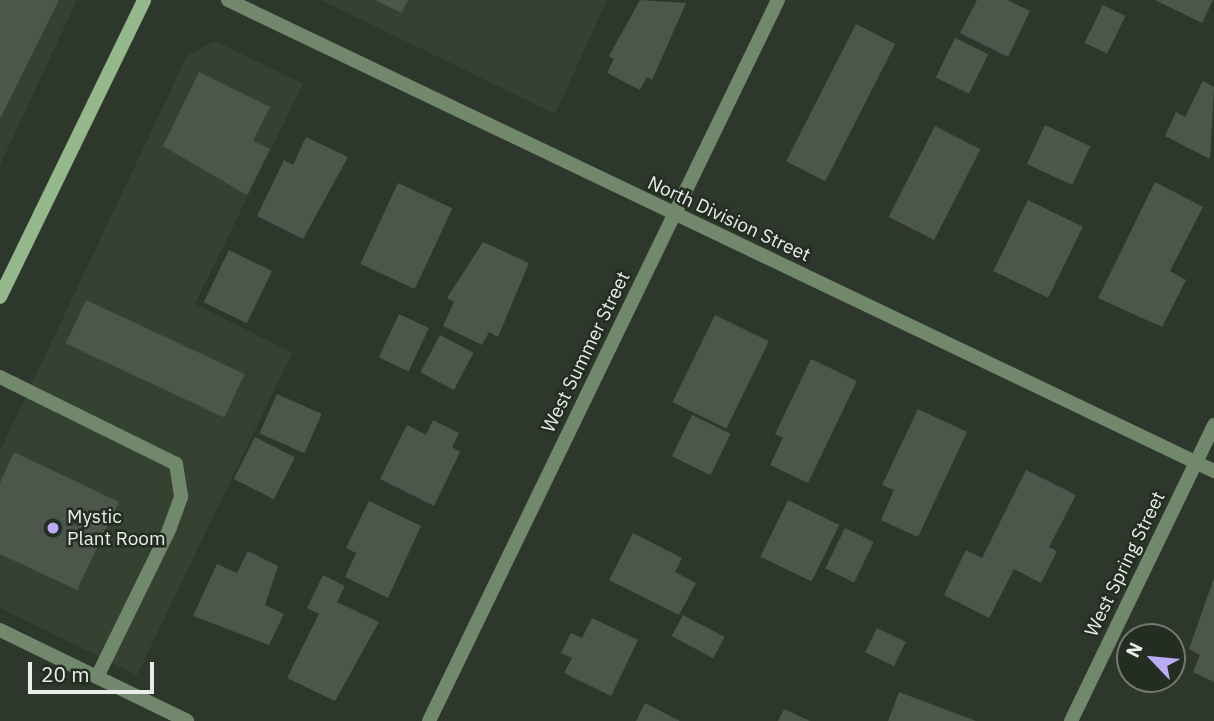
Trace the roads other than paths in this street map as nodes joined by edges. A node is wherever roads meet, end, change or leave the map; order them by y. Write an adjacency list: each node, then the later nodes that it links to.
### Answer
1 (144, 0): 5 (main road)
2 (228, 0): 4 (street, North Division Street)
3 (778, 0): 4 (street, West Summer Street)
4 (673, 214): 8 (street, North Division Street); 13 (street, West Summer Street)
5 (0, 297)
6 (0, 377): 11 (street)
7 (1214, 425): 8 (street, West Spring Street)
8 (1196, 463): 9 (street, North Division Street); 14 (street, West Spring Street)
9 (1214, 471)
10 (0, 630): 11 (street)
11 (97, 677): 12 (street)
12 (187, 721)
13 (429, 721)
14 (1071, 721)

